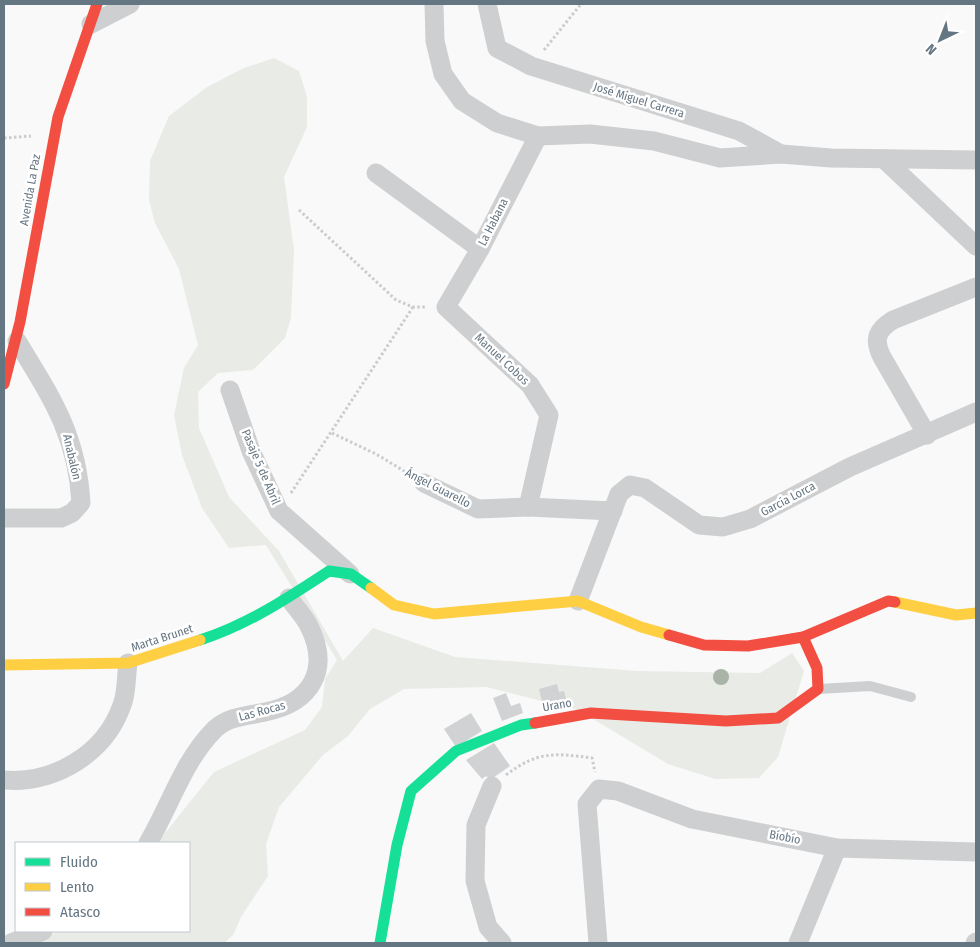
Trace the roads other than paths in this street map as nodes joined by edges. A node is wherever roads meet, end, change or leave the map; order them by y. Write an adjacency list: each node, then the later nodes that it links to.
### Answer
1 (97, 4): 5 (street, Avenida La Paz)
2 (130, 4): 5 (street)
3 (434, 4): 6 (street, José Miguel Carrera)
4 (487, 4): 7 (street, José Miguel Carrera)
5 (91, 24): 15 (street, Avenida La Paz)
6 (538, 136): 7 (street, José Miguel Carrera); 12 (street, La Habana)
7 (781, 154): 8 (street, José Miguel Carrera)
8 (884, 159): 9 (street, José Miguel Carrera); 11 (street)
9 (976, 160)
10 (376, 172): 12 (street)
11 (976, 246)
12 (480, 249): 14 (street, La Habana)
13 (976, 288): 19 (street)
14 (446, 307): 21 (street, Manuel Cobos)
15 (17, 341): 16 (street, Avenida La Paz); 23 (street, Anabalón)
16 (4, 384)
17 (230, 390): 24 (street, Pasaje 5 de Abril)
18 (976, 412): 19 (street, García Lorca)
19 (927, 434): 22 (street, García Lorca)
20 (424, 483): 21 (street, Ángel Guarello)
21 (528, 507): 22 (street, Ángel Guarello)
22 (613, 511): 26 (street)
23 (4, 518)
24 (351, 574): 25 (street, Marta Brunet); 26 (street)
25 (289, 598): 29 (street, Marta Brunet); 35 (street, Las Rocas)
26 (578, 601): 28 (street)
27 (976, 613): 28 (street)
28 (803, 637): 31 (street)
29 (128, 663): 30 (street, Marta Brunet); 33 (street)
30 (4, 665)
31 (818, 689): 32 (lane); 40 (street, Urano)
32 (911, 697)
33 (4, 780)
34 (492, 786): 41 (street)
35 (149, 842)
36 (837, 848): 37 (street, Bíobío); 42 (street, Bíobío); 43 (street)
37 (976, 852)
38 (41, 932): 39 (street)
39 (11, 943)
40 (380, 943)
41 (502, 943)
42 (598, 943)
43 (798, 943)

